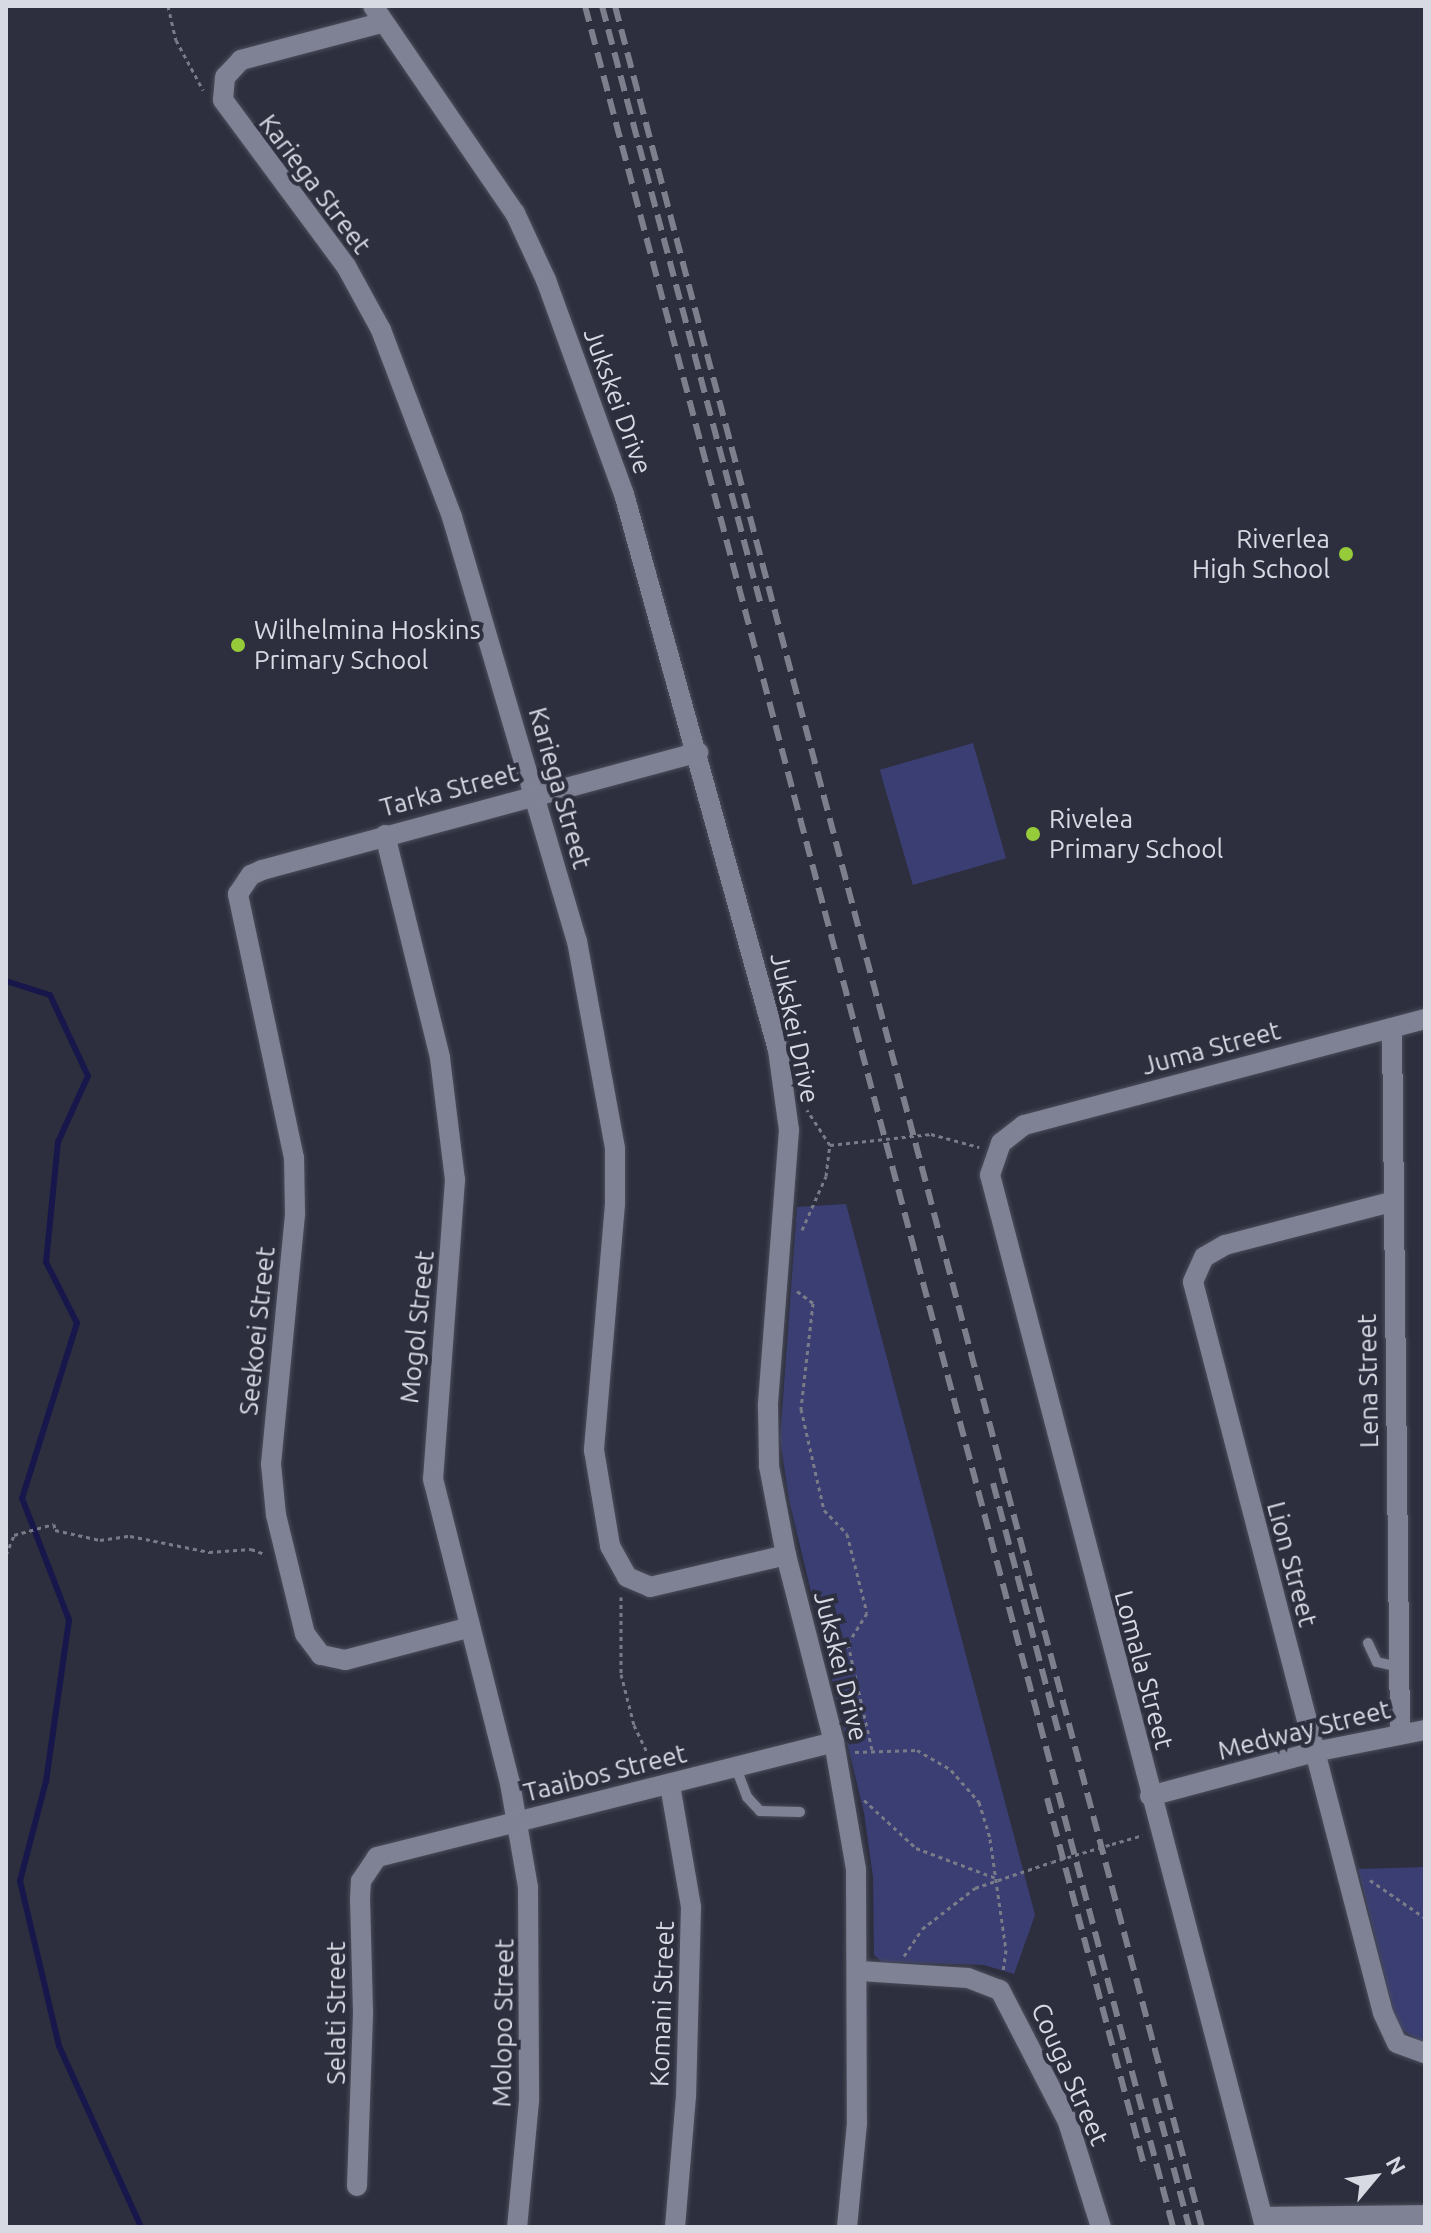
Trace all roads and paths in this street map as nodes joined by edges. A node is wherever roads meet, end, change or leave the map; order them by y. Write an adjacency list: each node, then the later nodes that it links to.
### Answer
1 (168, 6): 3 (path)
2 (377, 14): 3 (street); 4 (street, Jukskei Drive)
3 (223, 100): 5 (street, Kariega Street)
4 (698, 752): 5 (street, Tarka Street); 14 (street, Jukskei Drive)
5 (536, 793): 6 (street, Tarka Street); 19 (street, Kariega Street)
6 (385, 835): 7 (street, Tarka Street); 20 (street, Mogol Street)
7 (262, 870): 16 (street, Seekoei Street)
8 (1425, 1019): 9 (street, Juma Street)
9 (1392, 1028): 12 (street, Juma Street); 13 (street, Lena Street)
10 (799, 1096): 11 (path)
11 (830, 1145): 12 (path); 14 (path)
12 (993, 1157): 31 (street, Lomala Street)
13 (1391, 1202): 22 (street, Lena Street); 27 (street, Lion Street)
14 (781, 1245): 15 (street, Jukskei Drive)
15 (778, 1276): 18 (street, Jukskei Drive); 26 (path)
16 (284, 1548): 17 (path); 20 (street, Seekoei Street)
17 (6, 1555)
18 (786, 1555): 19 (street); 25 (street, Jukskei Drive)
19 (627, 1577): 30 (path)
20 (467, 1628): 33 (street, Mogol Street)
21 (1368, 1643): 22 (lane)
22 (1399, 1667): 24 (street, Lena Street)
23 (1425, 1730): 24 (street, Medway Street)
24 (1400, 1732): 27 (street, Medway Street)
25 (835, 1749): 26 (path); 28 (street, Taaibos Street); 29 (street, Jukskei Drive)
26 (872, 1750): 37 (path)
27 (1314, 1752): 31 (street, Medway Street); 36 (street, Lion Street)
28 (736, 1768): 30 (street, Taaibos Street); 32 (lane)
29 (841, 1779): 37 (path); 39 (street, Jukskei Drive)
30 (670, 1785): 33 (street, Taaibos Street); 47 (street, Komani Street)
31 (1150, 1796): 45 (street, Lomala Street)
32 (800, 1812)
33 (517, 1821): 35 (street, Taaibos Street); 46 (street, Molopo Street)
34 (1134, 1838): 37 (path, bridge)
35 (388, 1851): 43 (street, Selati Street)
36 (1344, 1861): 38 (path); 42 (street, Lion Street)
37 (996, 1878): 40 (path); 41 (path)
38 (1425, 1918)
39 (860, 1971): 40 (street, Couga Street); 48 (street, Jukskei Drive)
40 (893, 1973): 41 (street, Couga Street)
41 (1000, 1990): 49 (street, Couga Street)
42 (1425, 2053)
43 (357, 2186)
44 (1425, 2215): 45 (street)
45 (1264, 2222)
46 (517, 2227)
47 (675, 2227)
48 (847, 2227)
49 (1101, 2227)

